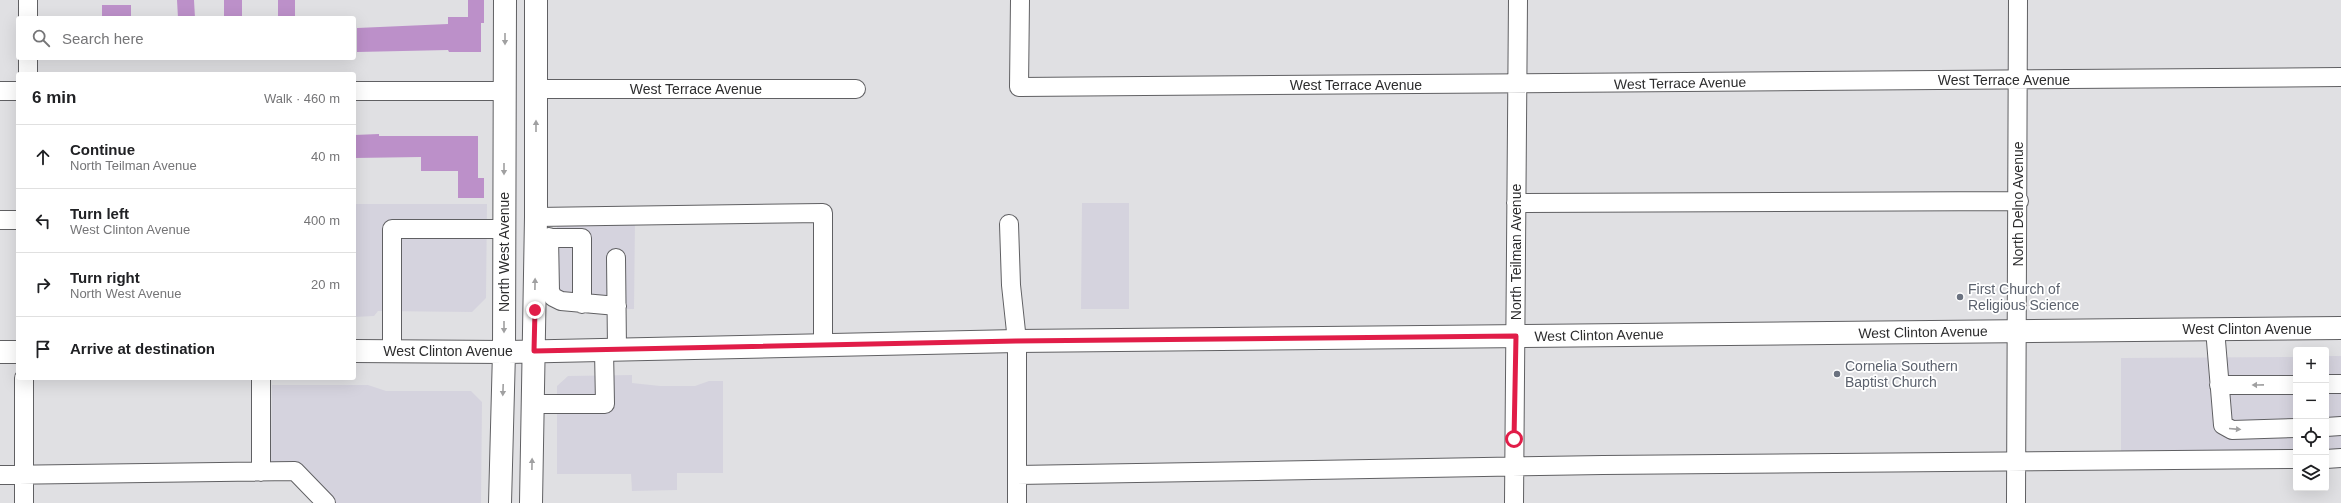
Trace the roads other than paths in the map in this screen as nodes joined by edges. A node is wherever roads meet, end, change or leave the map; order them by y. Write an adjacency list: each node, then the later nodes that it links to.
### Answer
1 (28, 0): 7 (street)
2 (505, 0): 18 (main road, North West Avenue, one-way to 18)
3 (536, 0): 14 (main road)
4 (1020, 0): 12 (street, West Terrace Avenue)
5 (1518, 0): 12 (street, North Teilman Avenue)
6 (2018, 0): 11 (street, North Delno Avenue)
7 (28, 16)
8 (28, 60): 9 (street)
9 (28, 72)
10 (2341, 78): 11 (street, West Terrace Avenue)
11 (2018, 80): 12 (street, West Terrace Avenue); 19 (street, North Delno Avenue)
12 (1517, 84): 20 (street, North Teilman Avenue)
13 (856, 88): 14 (street, West Terrace Avenue)
14 (536, 89): 25 (main road, one-way to 14)
15 (0, 91): 16 (street)
16 (16, 91)
17 (356, 91): 18 (street)
18 (504, 91): 24 (main road, North West Avenue, one-way to 24)
19 (2019, 201): 20 (street); 31 (street, North Delno Avenue)
20 (1516, 203): 32 (street, North Teilman Avenue)
21 (0, 220): 22 (street)
22 (16, 220)
23 (1009, 224): 33 (street)
24 (504, 229): 37 (street); 41 (main road, North West Avenue, one-way to 41)
25 (540, 231): 27 (street); 27 (street); 34 (street); 38 (main road, one-way to 25)
26 (616, 258): 28 (street)
27 (582, 304): 28 (street)
28 (617, 306): 35 (street)
29 (2341, 328): 30 (main road, West Clinton Avenue)
30 (2215, 329): 31 (main road, West Clinton Avenue); 46 (street)
31 (2018, 331): 32 (main road, West Clinton Avenue); 55 (street, North Delno Avenue)
32 (1516, 336): 33 (main road, West Clinton Avenue); 56 (street, North Teilman Avenue)
33 (1016, 341): 34 (main road, West Clinton Avenue); 60 (street)
34 (823, 345): 35 (main road, West Clinton Avenue)
35 (610, 349): 38 (main road, West Clinton Avenue); 48 (street)
36 (356, 351): 37 (main road, West Clinton Avenue)
37 (392, 351): 41 (main road, West Clinton Avenue)
38 (534, 351): 41 (main road, West Clinton Avenue); 48 (main road)
39 (0, 352): 40 (main road)
40 (16, 352)
41 (504, 352): 63 (main road, North West Avenue, one-way to 63)
42 (24, 380): 59 (street)
43 (261, 380): 57 (street)
44 (2329, 384): 45 (street)
45 (2341, 384)
46 (2219, 385): 47 (street, one-way to 46); 51 (street, one-way to 51)
47 (2293, 385)
48 (533, 404): 64 (main road, one-way to 48)
49 (2341, 426): 50 (street)
50 (2329, 427)
51 (2293, 428)
52 (2341, 458): 54 (street)
53 (2293, 459): 55 (street)
54 (2329, 459)
55 (2016, 461): 56 (street); 67 (street, North Delno Avenue)
56 (1514, 468): 60 (street); 66 (street, North Teilman Avenue)
57 (261, 472): 59 (street); 62 (street)
58 (0, 475): 59 (street)
59 (24, 475): 61 (street)
60 (1017, 475): 65 (street)
61 (24, 503)
62 (326, 503)
63 (500, 503)
64 (531, 503)
65 (1017, 503)
66 (1514, 503)
67 (2016, 503)

